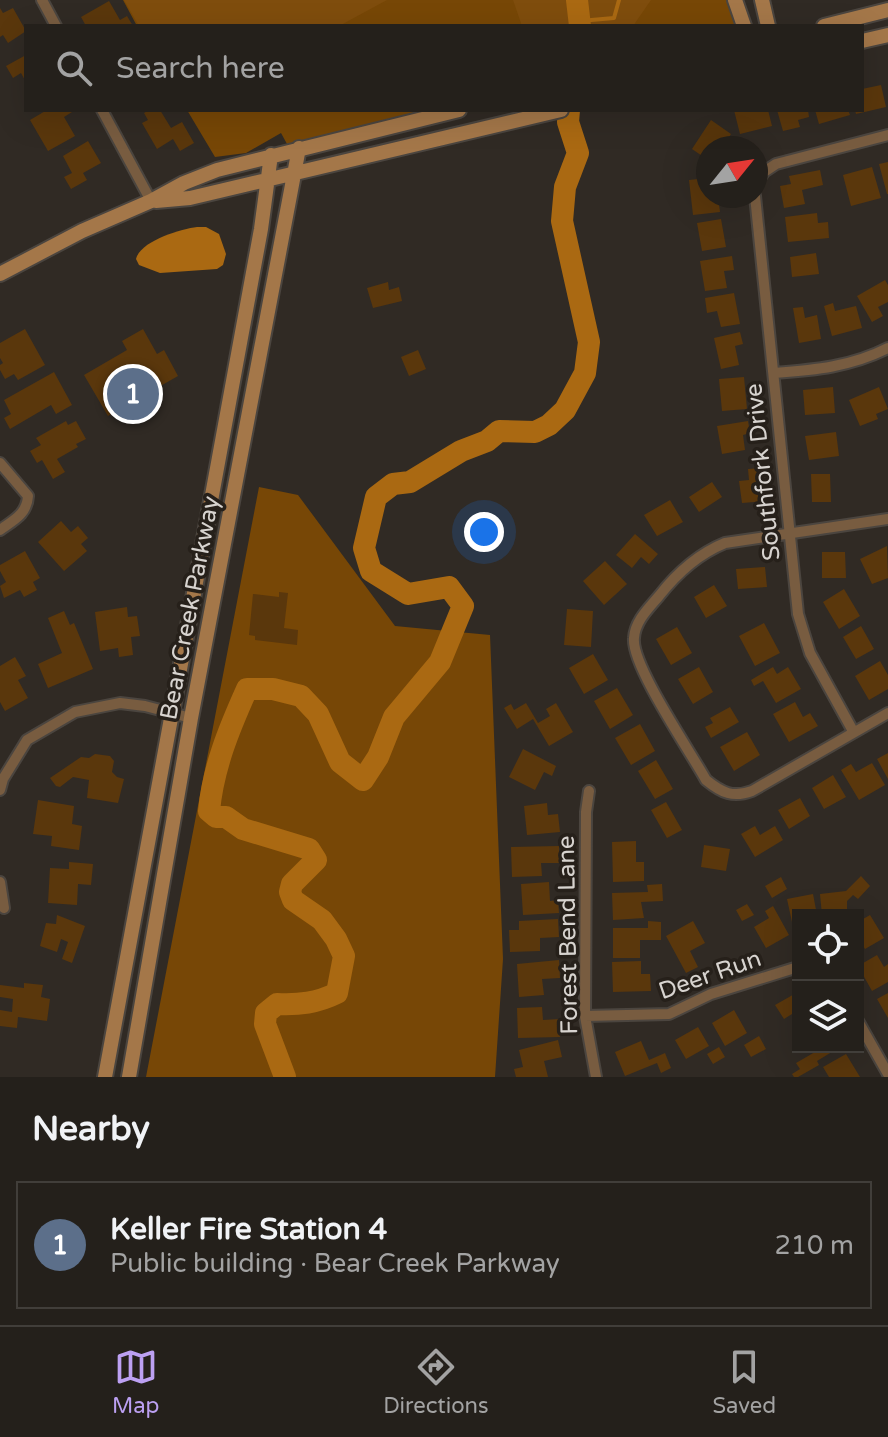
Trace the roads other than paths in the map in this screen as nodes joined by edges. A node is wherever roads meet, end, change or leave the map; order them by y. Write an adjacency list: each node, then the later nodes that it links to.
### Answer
1 (42, 0): 5 (street)
2 (735, 0): 6 (main road)
3 (762, 0): 7 (main road)
4 (888, 10): 8 (main road)
5 (55, 24)
6 (743, 24)
7 (768, 24)
8 (832, 24)
9 (888, 35): 10 (main road)
10 (864, 41)
11 (103, 112): 20 (street)
12 (451, 112): 15 (main road)
13 (552, 112): 18 (main road)
14 (888, 135): 17 (street)
15 (299, 148): 16 (main road); 18 (main road, Bear Creek Parkway)
16 (271, 155): 19 (main road, Bear Creek Parkway); 20 (main road)
17 (768, 169)
18 (295, 172): 19 (main road); 24 (main road, Bear Creek Parkway)
19 (268, 178): 20 (main road); 23 (main road, Bear Creek Parkway)
20 (151, 201): 22 (main road)
21 (756, 208): 26 (street, Southfork Drive)
22 (0, 274)
23 (240, 335): 24 (main road); 27 (main road, Bear Creek Parkway)
24 (263, 339): 28 (main road, Bear Creek Parkway)
25 (888, 348): 26 (street)
26 (774, 373): 32 (street, Southfork Drive)
27 (217, 457): 28 (main road); 33 (main road, Bear Creek Parkway)
28 (240, 460): 34 (main road, Bear Creek Parkway)
29 (0, 463): 31 (street)
30 (888, 519): 32 (street)
31 (0, 530)
32 (788, 532): 38 (street, Southfork Drive); 38 (street)
33 (201, 546): 34 (main road); 35 (main road, Bear Creek Parkway)
34 (223, 551): 37 (main road, Bear Creek Parkway)
35 (171, 713): 37 (street); 39 (street); 47 (main road, Bear Creek Parkway)
36 (888, 713): 38 (street)
37 (191, 718): 48 (main road, Bear Creek Parkway)
38 (853, 731)
39 (0, 790)
40 (589, 791): 44 (street, Forest Bend Lane)
41 (0, 882): 42 (street)
42 (4, 908)
43 (792, 969): 44 (street, Deer Run)
44 (585, 1016): 49 (street, Forest Bend Lane)
45 (864, 1032): 46 (street)
46 (888, 1074)
47 (105, 1077)
48 (129, 1077)
49 (596, 1077)

